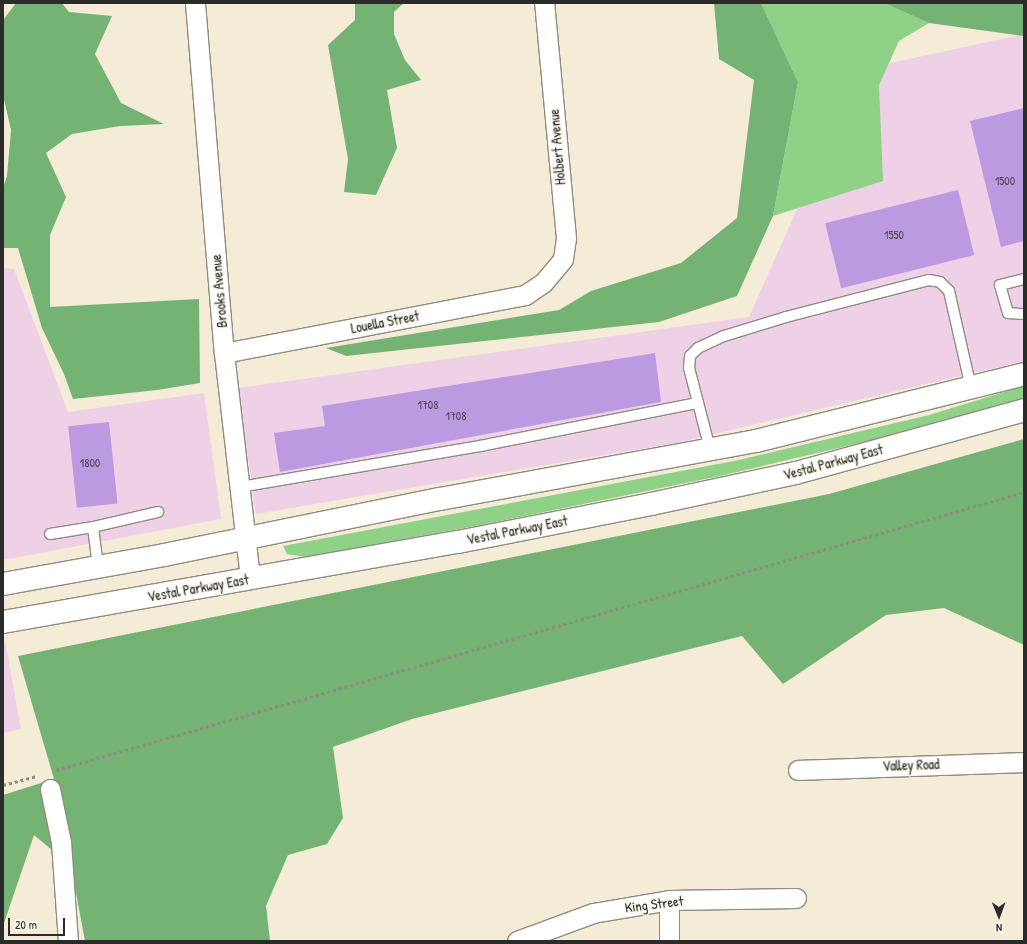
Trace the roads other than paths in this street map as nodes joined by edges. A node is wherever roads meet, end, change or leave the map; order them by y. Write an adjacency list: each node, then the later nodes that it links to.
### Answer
1 (194, 3): 6 (street, Brooks Avenue)
2 (544, 3): 4 (street, Holbert Avenue)
3 (1024, 279): 5 (lane)
4 (543, 283): 6 (street, Louella Street)
5 (1024, 315)
6 (224, 353): 12 (street, Brooks Avenue)
7 (1024, 374): 8 (main road)
8 (971, 388): 9 (lane); 11 (main road)
9 (698, 403): 11 (lane); 12 (lane)
10 (1024, 410): 18 (main road, Vestal Parkway East)
11 (710, 449): 16 (main road)
12 (240, 487): 16 (street, Brooks Avenue)
13 (158, 512): 14 (lane)
14 (93, 526): 15 (lane); 17 (lane)
15 (50, 534)
16 (246, 538): 17 (main road); 18 (street, Brooks Avenue)
17 (98, 567): 19 (main road)
18 (250, 578): 20 (main road, Vestal Parkway East)
19 (3, 584)
20 (3, 622)
21 (1024, 762): 22 (street, Valley Road)
22 (798, 770)
23 (47, 778): 26 (street)
24 (796, 898): 25 (street, King Street)
25 (669, 900): 27 (street, King Street); 28 (street)
26 (68, 941)
27 (517, 941)
28 (669, 941)

